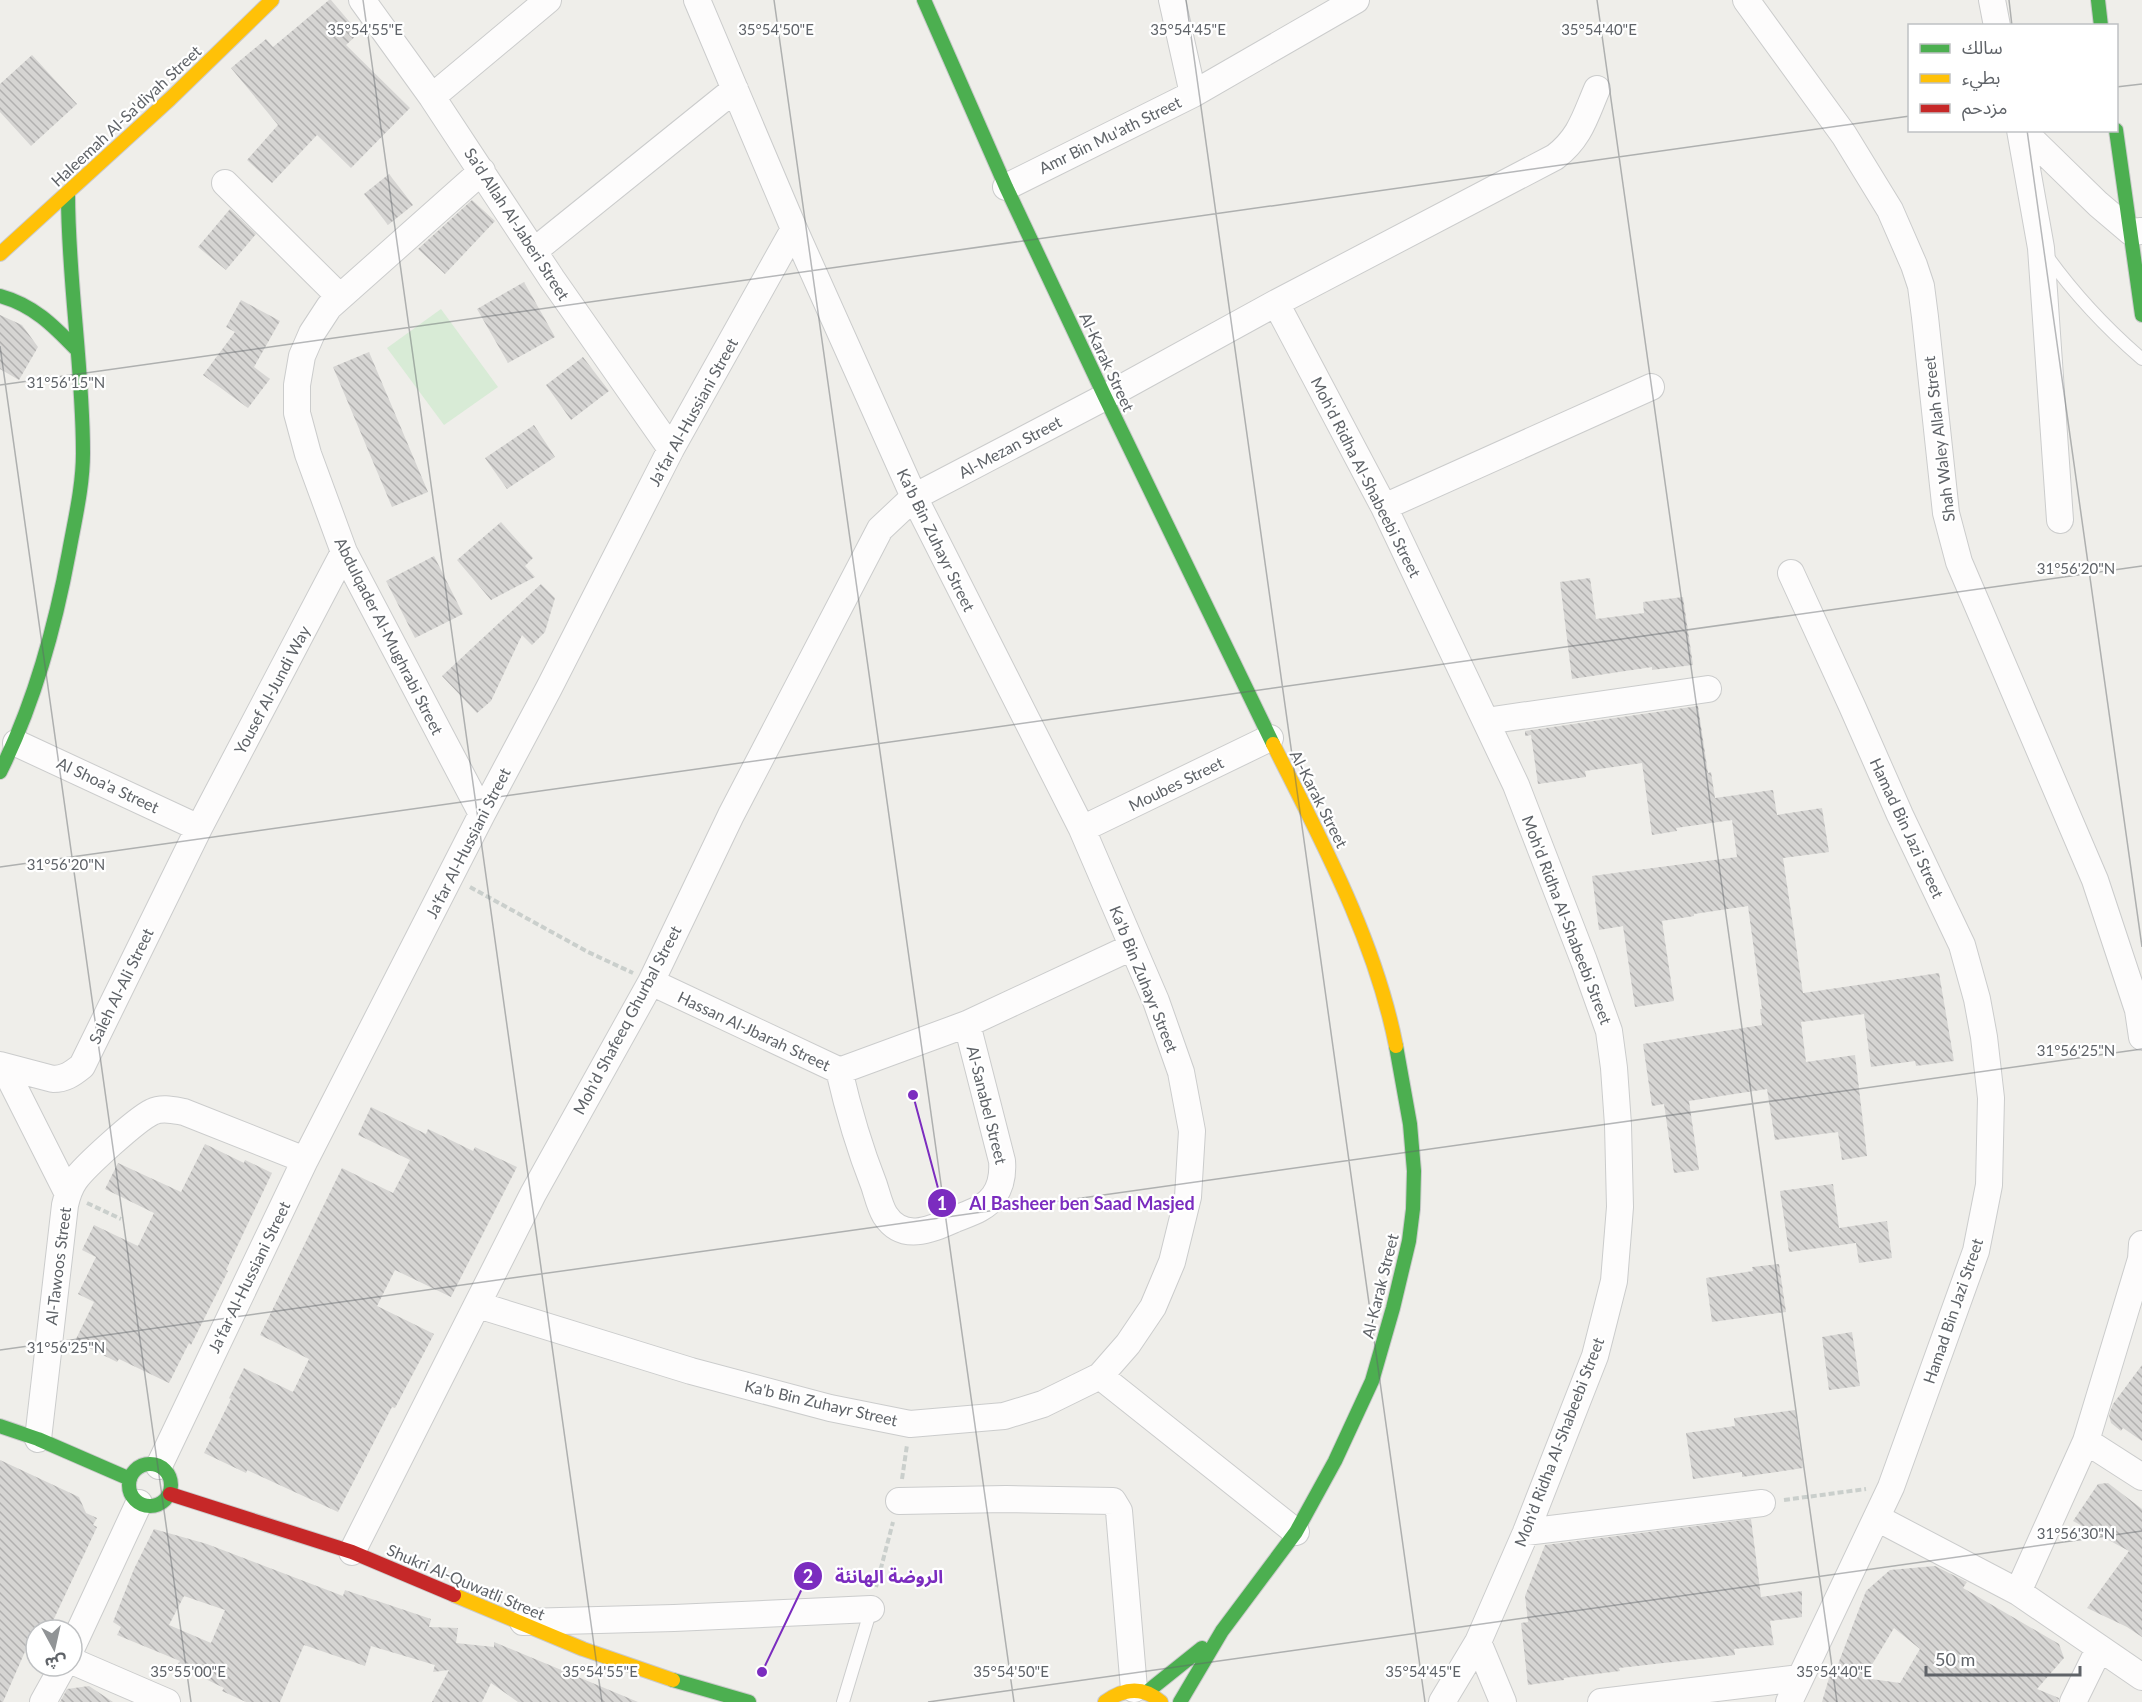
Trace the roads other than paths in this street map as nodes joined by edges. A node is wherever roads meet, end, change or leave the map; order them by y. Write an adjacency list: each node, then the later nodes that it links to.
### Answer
1 (272, 0): 23 (street, Haleemah Al-Sa'diyah Street)
2 (362, 0): 16 (street, Sa'd Allah Al-Jaberi Street)
3 (548, 0): 16 (street)
4 (697, 0): 13 (street, Ka'b Bin Zuhayr Street)
5 (924, 0): 22 (street, Al-Karak Street)
6 (1172, 0): 15 (street, Amr Bin Mu'ath Street)
7 (1356, 0): 15 (street)
8 (1746, 0): 54 (street, Shah Waley Allah Street)
9 (1992, 0): 11 (street)
10 (2098, 0): 12 (street)
11 (1997, 24)
12 (2102, 24)
13 (735, 89): 24 (street, Ka'b Bin Zuhayr Street); 27 (street)
14 (1597, 89): 31 (street)
15 (1193, 94): 22 (street, Amr Bin Mu'ath Street)
16 (432, 97): 20 (street, Sa'd Allah Al-Jaberi Street)
17 (2021, 132): 26 (street)
18 (2023, 132): 25 (street)
19 (2116, 132): 25 (street)
20 (482, 171): 27 (street, Sa'd Allah Al-Jaberi Street); 30 (street, Abdulqader Al-Mughrabi Street)
21 (225, 183): 30 (street)
22 (1006, 187): 36 (street, Al-Karak Street)
23 (68, 194): 28 (street, Haleemah Al-Sa'diyah Street); 33 (street)
24 (794, 229): 37 (street, Ja'far Al-Hussiani Street); 38 (street, Ka'b Bin Zuhayr Street)
25 (2136, 232): 32 (street)
26 (2041, 248): 34 (lane); 40 (street)
27 (534, 251): 37 (street, Sa'd Allah Al-Jaberi Street)
28 (0, 254)
29 (0, 296): 33 (street)
30 (340, 297): 41 (street, Abdulqader Al-Mughrabi Street)
31 (1276, 303): 36 (street); 39 (street, Moh'd Ridha Al-Shabeebi Street)
32 (2142, 315)
33 (76, 349): 46 (street)
34 (2142, 359)
35 (1651, 387): 39 (street)
36 (1105, 397): 38 (street, Al-Mezan Street); 45 (street, Al-Karak Street)
37 (671, 449): 48 (street, Ja'far Al-Hussiani Street)
38 (914, 497): 50 (street, Ka'b Bin Zuhayr Street); 52 (street, Moh'd Shafeeq Ghurbal Street)
39 (1384, 507): 44 (street, Moh'd Ridha Al-Shabeebi Street)
40 (2060, 520)
41 (344, 552): 48 (street, Abdulqader Al-Mughrabi Street); 49 (street, Yousef Al-Jundi Way)
42 (1791, 573): 72 (street, Hamad Bin Jazi Street)
43 (1708, 689): 44 (street)
44 (1486, 721): 74 (street, Moh'd Ridha Al-Shabeebi Street)
45 (1270, 738): 50 (street, Moubes Street); 73 (street, Al-Karak Street)
46 (16, 743): 47 (street); 49 (street, Al Shoa'a Street)
47 (0, 772)
48 (482, 814): 57 (street, Ja'far Al-Hussiani Street)
49 (199, 828): 55 (street, Saleh Al-Ali Street)
50 (1082, 829): 51 (street, Ka'b Bin Zuhayr Street)
51 (1132, 947): 53 (street, Hassan Al-Jbarah Street); 61 (street, Ka'b Bin Zuhayr Street)
52 (651, 982): 56 (street, Hassan Al-Jbarah Street); 60 (street, Moh'd Shafeeq Ghurbal Street)
53 (967, 1024): 56 (street, Hassan Al-Jbarah Street); 56 (street, Al-Sanabel Street)
54 (2142, 1037)
55 (2, 1066): 58 (street)
56 (839, 1070)
57 (305, 1160): 58 (street, Al-Tawoos Street); 65 (street, Ja'far Al-Hussiani Street)
58 (68, 1194): 63 (street, Al-Tawoos Street)
59 (2142, 1254): 64 (street)
60 (478, 1305): 61 (street, Ka'b Bin Zuhayr Street); 75 (street, Moh'd Shafeeq Ghurbal Street)
61 (1100, 1376): 73 (street)
62 (0, 1426): 63 (street)
63 (38, 1439): 67 (street)
64 (2086, 1441): 66 (street); 76 (street)
65 (159, 1466): 67 (street); 68 (street)
66 (2142, 1477)
67 (130, 1479): 70 (street)
68 (170, 1494): 70 (street); 75 (street, Shukri Al-Quwatli Street)
69 (899, 1501): 87 (street)
70 (139, 1503): 78 (street)
71 (1762, 1503): 74 (street)
72 (1877, 1518): 76 (street); 86 (street, Hamad Bin Jazi Street)
73 (1296, 1532): 80 (street, Al-Karak Street)
74 (1526, 1532): 81 (street, Moh'd Ridha Al-Shabeebi Street)
75 (352, 1552): 79 (street, Shukri Al-Quwatli Street)
76 (2018, 1592): 82 (street)
77 (871, 1609): 79 (street); 91 (lane)
78 (84, 1621)
79 (520, 1622): 90 (street, Shukri Al-Quwatli Street)
80 (1222, 1631): 87 (street, Al-Karak Street); 94 (street, Al-Karak Street)
81 (1478, 1642): 95 (street, Moh'd Ridha Al-Shabeebi Street); 96 (street)
82 (2099, 1649): 84 (street); 99 (street)
83 (84, 1666): 89 (street)
84 (2142, 1677)
85 (57, 1678): 88 (street)
86 (1800, 1678): 97 (street); 98 (street, Hamad Bin Jazi Street)
87 (1140, 1690): 92 (street, Al-Karak Street); 93 (street)
88 (44, 1702)
89 (166, 1702)
90 (749, 1702)
91 (843, 1702)
92 (1103, 1702)
93 (1161, 1702)
94 (1180, 1702)
95 (1442, 1702)
96 (1503, 1702)
97 (1601, 1702)
98 (1789, 1702)
99 (2073, 1702)

